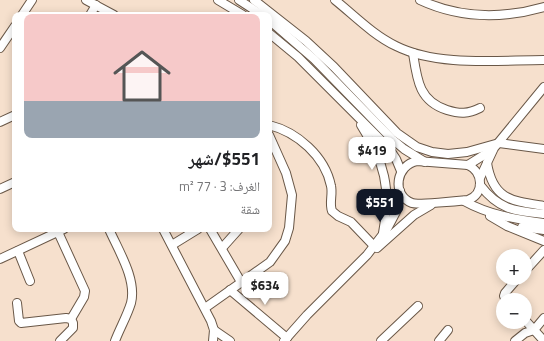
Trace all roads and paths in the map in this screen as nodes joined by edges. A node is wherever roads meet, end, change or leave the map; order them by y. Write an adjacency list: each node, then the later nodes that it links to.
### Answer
1 (32, 0): 10 (street)
2 (86, 0): 8 (street)
3 (218, 0): 13 (street)
4 (239, 0): 14 (street)
5 (254, 0): 15 (street)
6 (335, 0): 21 (street)
7 (420, 0): 9 (street)
8 (96, 5): 11 (street); 12 (street)
9 (544, 7)
10 (24, 12)
11 (92, 12)
12 (109, 12)
13 (238, 12)
14 (257, 12)
15 (270, 12)
16 (272, 14): 29 (street)
17 (272, 23): 29 (street)
18 (12, 30): 20 (street)
19 (272, 36): 25 (street)
20 (0, 48)
21 (413, 53): 22 (street); 24 (street)
22 (544, 60)
23 (544, 87): 31 (street)
24 (480, 108)
25 (352, 110): 36 (street); 57 (street)
26 (12, 116): 27 (street)
27 (0, 122)
28 (272, 126): 60 (street)
29 (390, 131): 31 (street); 33 (street)
30 (272, 142): 68 (street)
31 (497, 145): 32 (street); 34 (street); 35 (street)
32 (544, 149)
33 (425, 162): 35 (street); 36 (street)
34 (487, 163): 37 (street); 43 (street)
35 (468, 165): 37 (street)
36 (401, 171): 40 (street)
37 (480, 181): 42 (street); 43 (street)
38 (12, 183): 39 (street)
39 (0, 189)
40 (400, 191): 41 (street); 57 (street)
41 (440, 201): 42 (street); 64 (street)
42 (464, 201): 45 (street)
43 (514, 206): 44 (street); 46 (street)
44 (544, 206)
45 (483, 210): 47 (street); 48 (street)
46 (544, 214)
47 (544, 223)
48 (507, 226): 49 (street); 58 (street)
49 (544, 230)
50 (57, 232): 63 (street)
51 (62, 232): 76 (street)
52 (110, 232): 82 (street)
53 (165, 232): 59 (street)
54 (193, 232): 59 (street)
55 (212, 232): 61 (street)
56 (236, 232): 61 (street)
57 (382, 236): 60 (street)
58 (544, 241)
59 (172, 245): 74 (street)
60 (374, 246): 64 (street)
61 (222, 248): 68 (street)
62 (544, 250): 66 (street)
63 (18, 251): 65 (street); 67 (street)
64 (367, 255): 80 (street)
65 (0, 259)
66 (532, 263)
67 (30, 281)
68 (241, 282): 70 (street)
69 (512, 285): 71 (street)
70 (230, 290): 74 (street); 80 (street)
71 (505, 293)
72 (17, 303): 76 (street)
73 (418, 306): 85 (street)
74 (205, 308): 77 (street)
75 (544, 318): 79 (street)
76 (71, 319): 81 (street)
77 (214, 330): 83 (street); 84 (street)
78 (448, 330): 86 (street)
79 (534, 330): 87 (street); 88 (street)
80 (286, 339)
81 (60, 341)
82 (115, 341)
83 (213, 341)
84 (230, 341)
85 (381, 341)
86 (439, 341)
87 (515, 341)
88 (544, 341)

